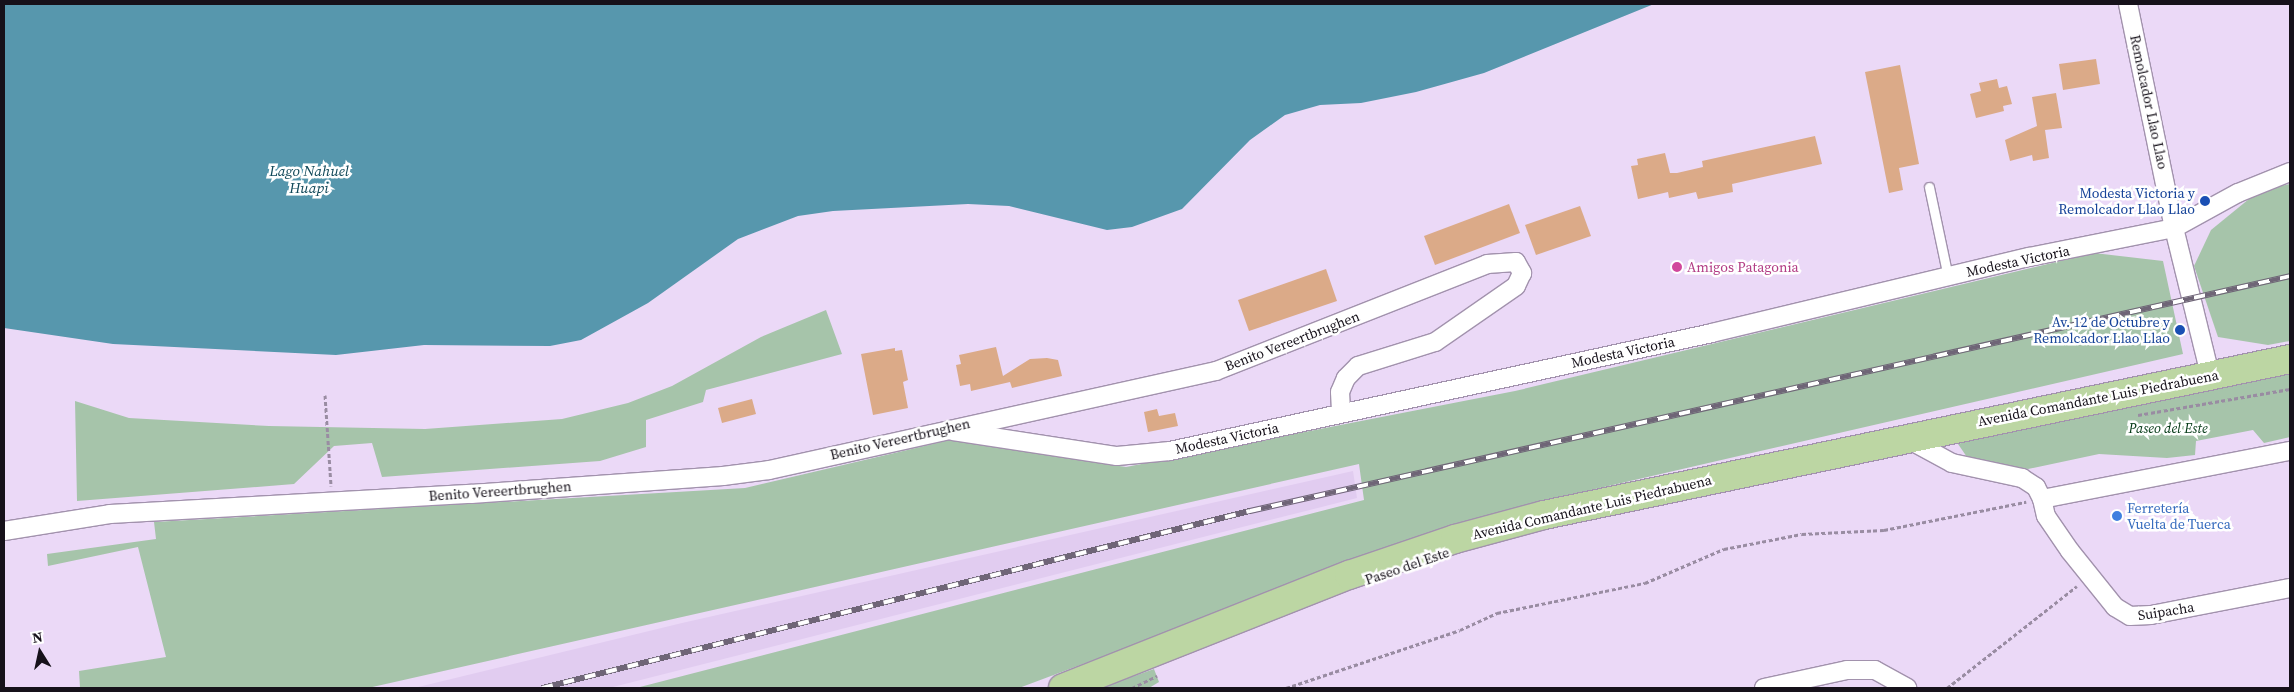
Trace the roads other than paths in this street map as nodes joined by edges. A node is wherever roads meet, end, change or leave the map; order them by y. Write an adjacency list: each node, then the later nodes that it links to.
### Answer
1 (2128, 4): 4 (street, Remolcador Llao Llao)
2 (2290, 172): 4 (street, Modesta Victoria)
3 (1929, 187): 5 (lane)
4 (2174, 228): 5 (street, Modesta Victoria); 7 (street, Remolcador Llao Llao)
5 (1948, 277): 8 (street, Modesta Victoria)
6 (2290, 359): 7 (main road, Avenida Comandante Luis Piedrabuena)
7 (2210, 375): 10 (main road, Avenida Comandante Luis Piedrabuena)
8 (1342, 413): 9 (street, Modesta Victoria); 9 (street, Benito Vereertbrughen)
9 (942, 429): 13 (street, Benito Vereertbrughen)
10 (1905, 437): 12 (street); 15 (main road, Avenida Comandante Luis Piedrabuena)
11 (2290, 451): 12 (street)
12 (2042, 499): 14 (street, Suipacha)
13 (4, 531)
14 (2290, 588)
15 (1062, 688)
16 (1764, 688): 17 (street)
17 (1907, 688)

